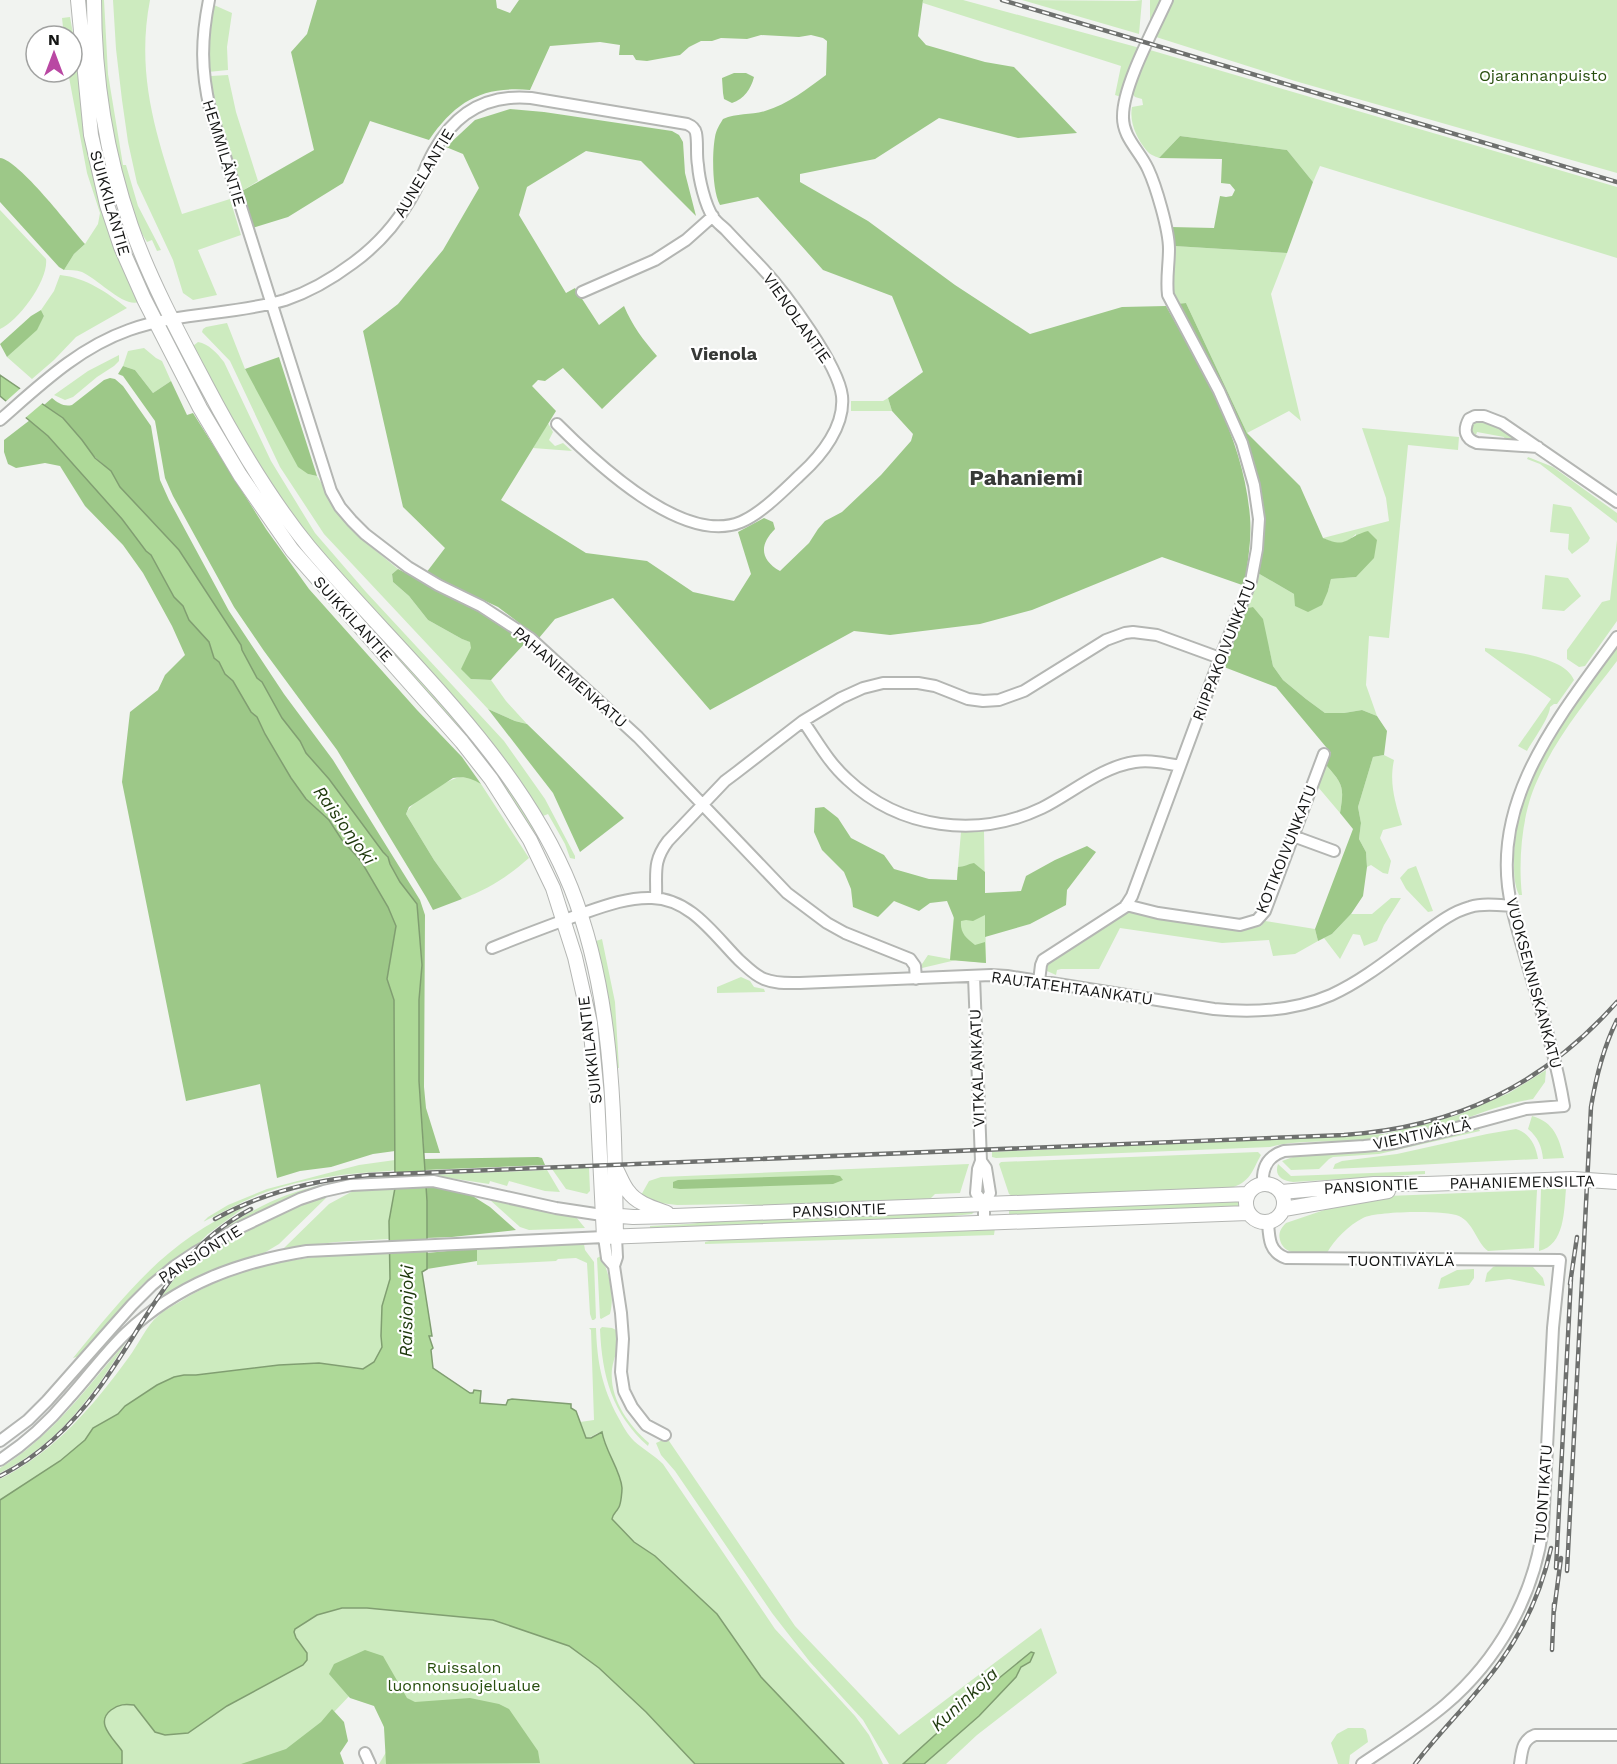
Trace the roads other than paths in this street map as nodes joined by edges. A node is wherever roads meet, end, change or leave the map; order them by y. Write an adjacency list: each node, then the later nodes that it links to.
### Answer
1 (78, 0): 10 (main road, SUIKKILANTIE)
2 (94, 0): 9 (main road, SUIKKILANTIE)
3 (209, 0): 8 (street, HEMMILÄNTIE)
4 (1167, 0): 16 (street, RIIPPAKOIVUNKATU)
5 (694, 128): 6 (street, VIENOLANTIE); 8 (street, AUNELANTIE)
6 (713, 216): 7 (street); 12 (street, VIENOLANTIE)
7 (582, 292)
8 (270, 303): 9 (street, AUNELANTIE); 20 (street, PAHANIEMENKATU)
9 (173, 319): 10 (street, AUNELANTIE); 26 (main road, SUIKKILANTIE)
10 (156, 323): 11 (street, AUNELANTIE); 27 (main road, SUIKKILANTIE)
11 (0, 420)
12 (557, 424)
13 (1538, 447): 13 (street); 14 (street)
14 (1617, 502)
15 (1617, 637): 25 (street, VUOKSENNISKANKATU)
16 (1220, 658): 17 (street); 19 (street, RIIPPAKOIVUNKATU)
17 (803, 722): 19 (street); 20 (street)
18 (1324, 754): 21 (street, KOTIKOIVUNKATU)
19 (1180, 766): 24 (street, RIIPPAKOIVUNKATU)
20 (703, 805): 23 (street); 30 (street, PAHANIEMENKATU)
21 (1293, 836): 22 (street); 24 (street, KOTIKOIVUNKATU)
22 (1334, 850)
23 (656, 898): 26 (street, RAUTATEHTAANKATU); 30 (street, RAUTATEHTAANKATU)
24 (1126, 905): 31 (street)
25 (1511, 906): 31 (street, RAUTATEHTAANKATU); 32 (street, VUOKSENNISKANKATU)
26 (580, 914): 27 (street, RAUTATEHTAANKATU); 33 (main road, SUIKKILANTIE)
27 (564, 920): 28 (street, RAUTATEHTAANKATU); 42 (main road, SUIKKILANTIE)
28 (492, 948)
29 (974, 976): 30 (street, RAUTATEHTAANKATU); 31 (street, RAUTATEHTAANKATU); 39 (street, VITKALANKATU)
30 (916, 979)
31 (1039, 981)
32 (1564, 1106): 35 (street, VIENTIVÄYLÄ)
33 (615, 1166): 42 (main road, SUIKKILANTIE); 43 (main road)
34 (1617, 1182): 36 (main road, PAHANIEMENSILTA, bridge)
35 (1263, 1183): 37 (main road); 38 (main road)
36 (1426, 1184): 37 (main road, PANSIONTIE); 40 (main road, PANSIONTIE)
37 (1281, 1192): 40 (main road)
38 (1248, 1194): 39 (main road, PANSIONTIE); 41 (main road)
39 (984, 1204): 43 (main road, PANSIONTIE); 45 (street, VITKALANKATU)
40 (1284, 1209): 44 (main road)
41 (1248, 1213): 44 (main road); 45 (main road, PANSIONTIE)
42 (609, 1215): 43 (main road, PANSIONTIE); 46 (main road, SUIKKILANTIE); 49 (street, PANSIONTIE)
43 (674, 1216)
44 (1268, 1222): 47 (street, TUONTIVÄYLÄ)
45 (984, 1223): 46 (main road, PANSIONTIE)
46 (610, 1237): 48 (street); 50 (street, PANSIONTIE)
47 (1560, 1260): 53 (street, TUONTIKATU)
48 (665, 1435)
49 (0, 1441)
50 (0, 1460)
51 (1617, 1735): 56 (street)
52 (365, 1753): 54 (street)
53 (1379, 1759): 55 (street, TUONTIKATU)
54 (370, 1764)
55 (1362, 1764)
56 (1520, 1764)

